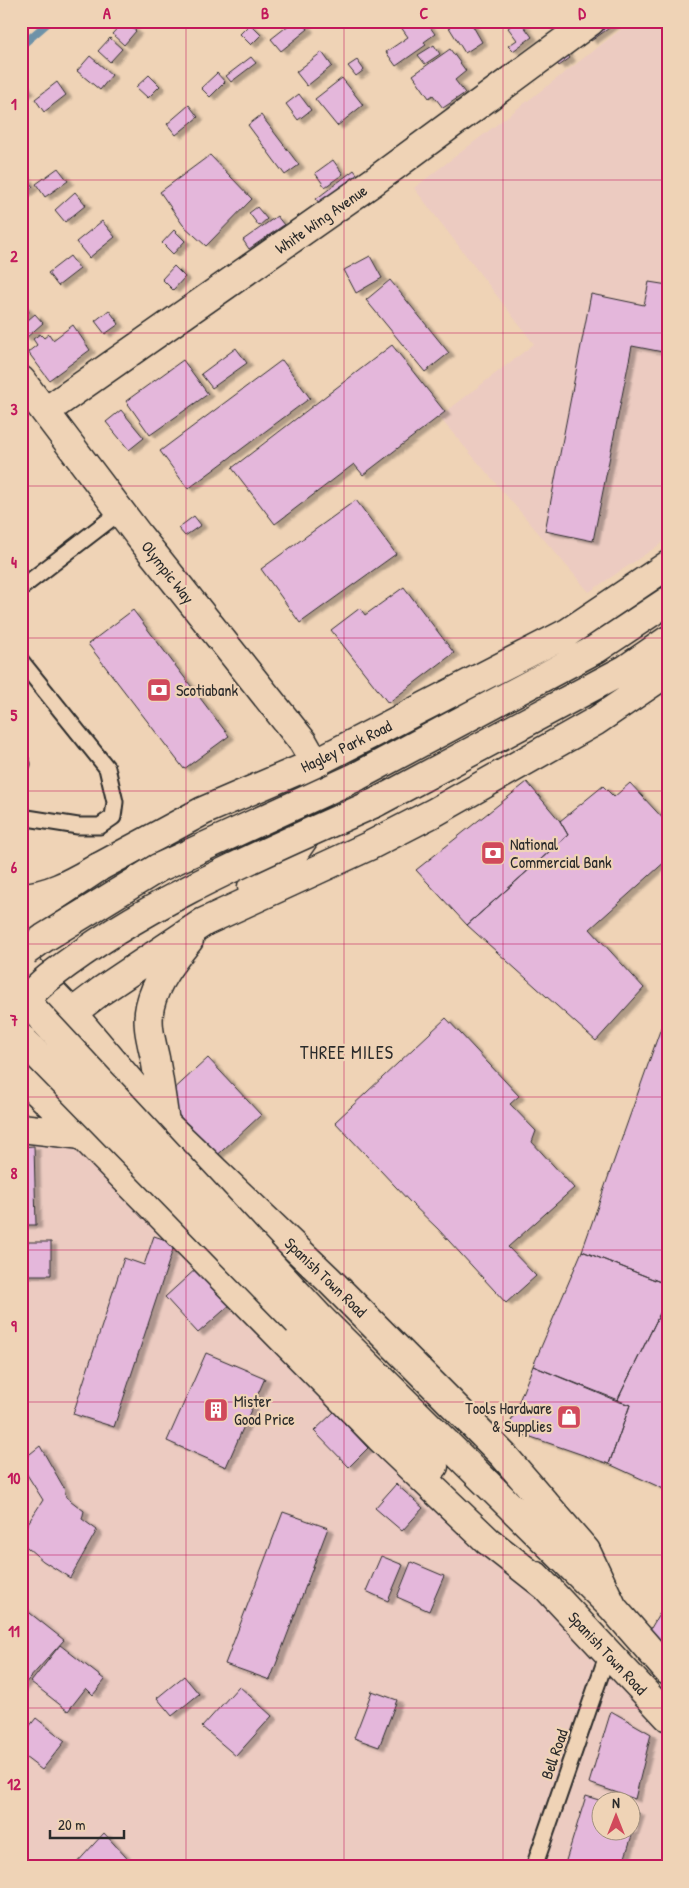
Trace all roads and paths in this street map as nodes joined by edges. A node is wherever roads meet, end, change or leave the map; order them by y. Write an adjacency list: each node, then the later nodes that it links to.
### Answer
1 (591, 21): 3 (main road, White Wing Avenue)
2 (21, 380): 3 (main road, Olympic Way)
3 (46, 411): 4 (main road, Olympic Way)
4 (121, 511): 6 (lane); 11 (main road, Olympic Way)
5 (668, 565): 11 (main road, Hagley Park Road)
6 (21, 588)
7 (668, 601): 17 (main road, Hagley Park Road, bridge)
8 (668, 640): 19 (main road, bridge)
9 (23, 668): 12 (lane)
10 (668, 672): 16 (main road)
11 (315, 763): 13 (main road, Hagley Park Road); 16 (main road)
12 (21, 817)
13 (99, 867): 14 (main road); 15 (main road, Hagley Park Road)
14 (21, 897)
15 (21, 919)
16 (204, 922): 20 (main road); 24 (main road)
17 (23, 955): 20 (main road, Spanish Town Road)
18 (21, 996): 27 (main road, Spanish Town Road, bridge)
19 (21, 1003)
20 (72, 1013): 22 (main road); 24 (main road, Spanish Town Road)
21 (21, 1038): 27 (main road, Spanish Town Road, bridge)
22 (21, 1058)
23 (21, 1076): 26 (main road, Spanish Town Road)
24 (166, 1123): 29 (main road, Spanish Town Road)
25 (21, 1128): 26 (main road)
26 (82, 1135): 28 (main road, Spanish Town Road)
27 (313, 1324): 28 (main road, Spanish Town Road); 29 (main road, Spanish Town Road)
28 (548, 1589): 30 (main road, Spanish Town Road)
29 (613, 1608): 31 (main road, Spanish Town Road)
30 (608, 1653): 32 (main road, Spanish Town Road); 33 (lane, Bell Road)
31 (668, 1671)
32 (668, 1716)
33 (534, 1867)

